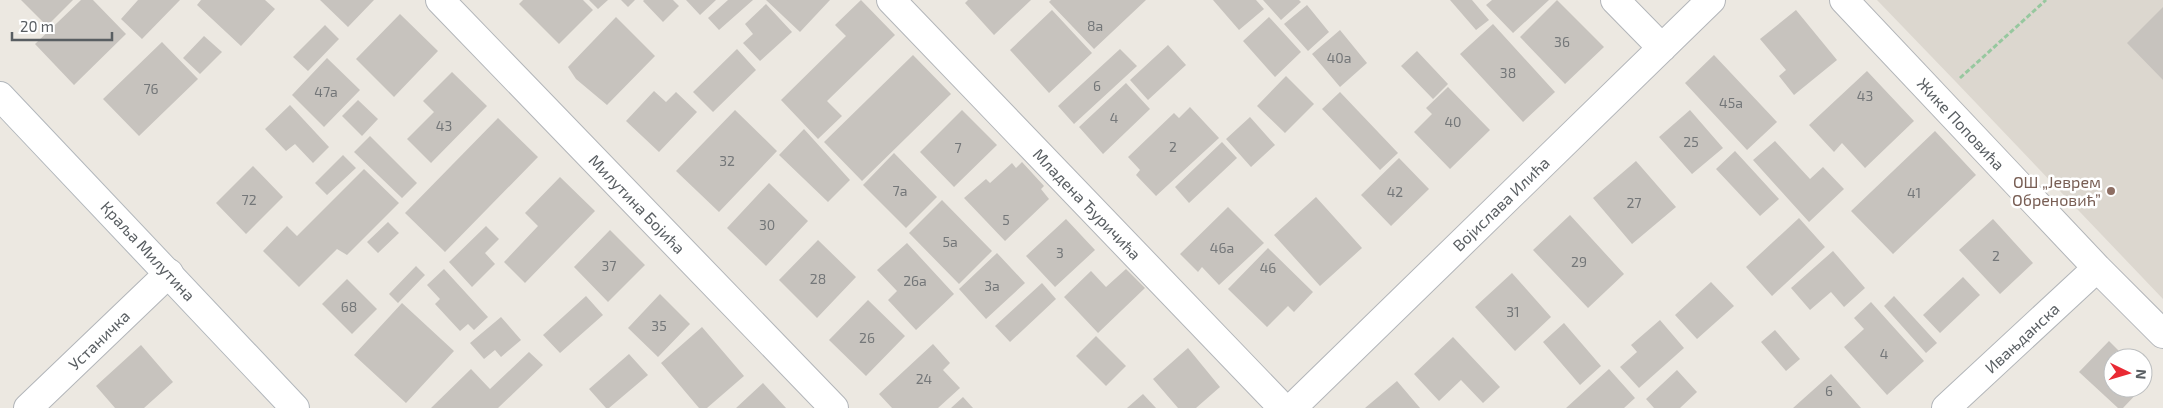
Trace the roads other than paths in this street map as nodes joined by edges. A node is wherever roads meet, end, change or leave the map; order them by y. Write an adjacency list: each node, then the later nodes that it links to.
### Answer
1 (440, 0): 13 (street, Милутина Бојића)
2 (891, 0): 14 (street, Младена Ђуричића)
3 (1615, 0): 6 (street)
4 (1711, 0): 6 (street, Војислава Илића)
5 (1844, 0): 8 (street, Жике Поповића)
6 (1662, 48): 15 (street, Војислава Илића)
7 (0, 96): 9 (street, Краља Милутина)
8 (2097, 268): 10 (street, Жике Поповића); 16 (street, Ивањданска)
9 (169, 273): 11 (street, Устаничка); 12 (street, Краља Милутина)
10 (2163, 334)
11 (28, 408)
12 (295, 408)
13 (834, 408)
14 (1283, 408)
15 (1292, 408)
16 (1946, 408)

